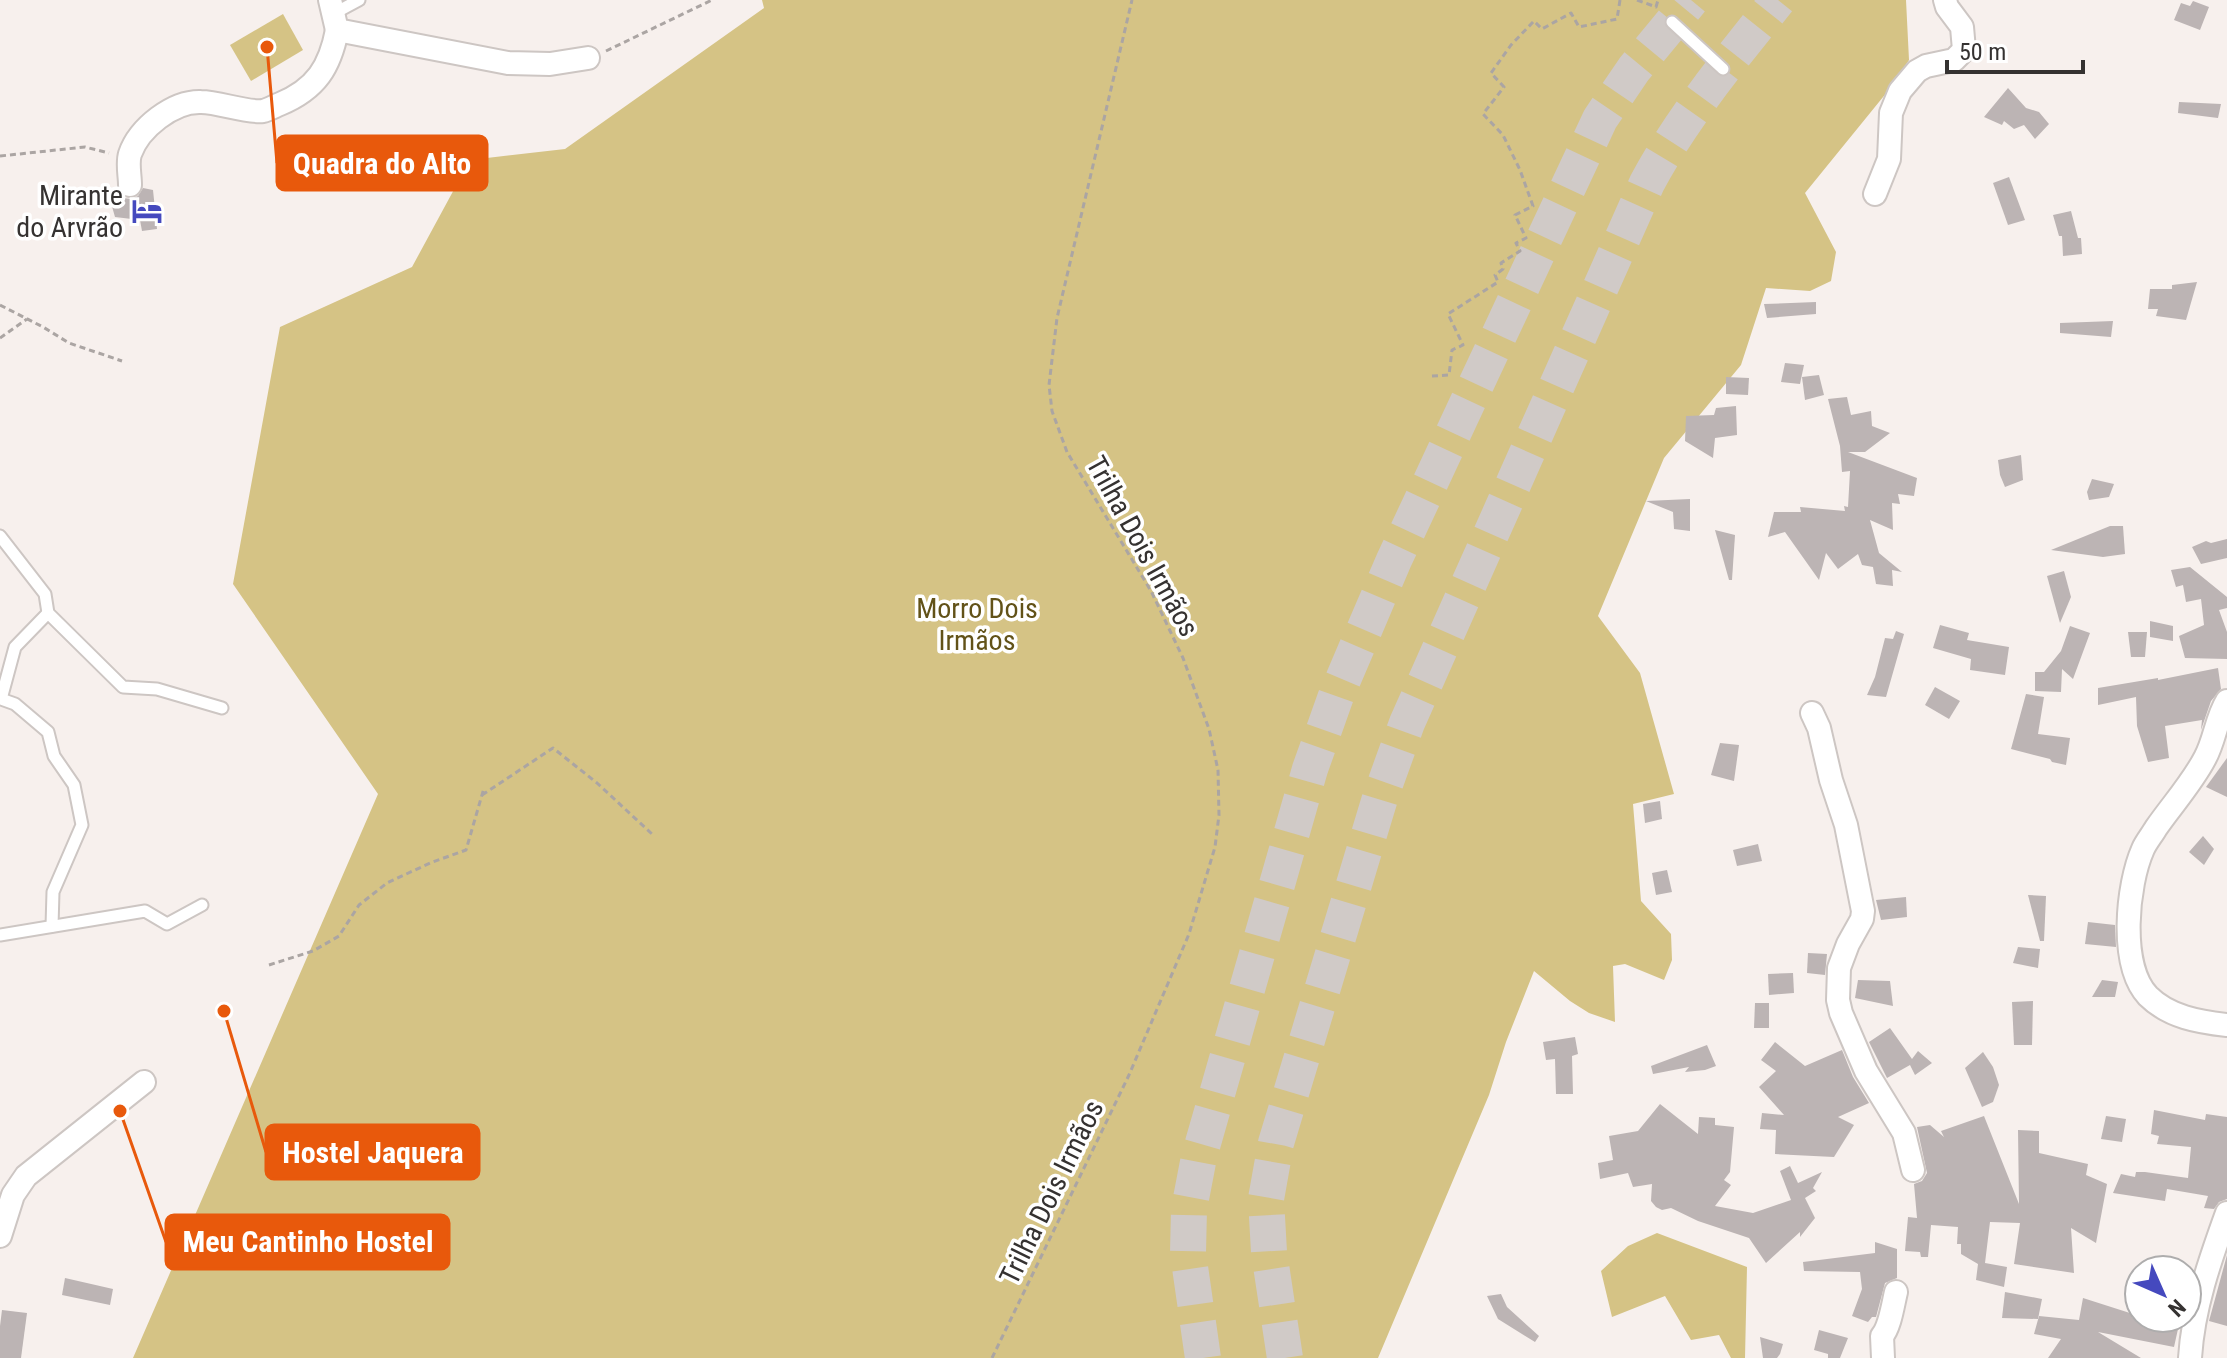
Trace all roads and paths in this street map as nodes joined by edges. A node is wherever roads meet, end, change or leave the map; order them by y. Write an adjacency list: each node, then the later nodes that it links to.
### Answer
1 (359, 0): 8 (lane)
2 (712, 0): 10 (path)
3 (1132, 0): 39 (path, Trilha Dois Irmãos)
4 (1620, 0): 20 (path)
5 (1637, 0): 6 (path)
6 (1658, 0)
7 (1945, 0): 15 (street)
8 (333, 15): 10 (street); 13 (street)
9 (1672, 22): 11 (lane)
10 (588, 58)
11 (1723, 69)
12 (0, 156): 13 (path)
13 (129, 158): 14 (street)
14 (130, 185)
15 (1875, 194)
16 (0, 305): 17 (path)
17 (27, 319): 18 (path); 19 (path)
18 (0, 338)
19 (122, 361)
20 (1432, 376)
21 (0, 536): 22 (lane)
22 (48, 613): 24 (lane); 30 (lane)
23 (2227, 701): 33 (street)
24 (222, 708)
25 (1812, 713): 35 (street)
26 (484, 788): 27 (path)
27 (482, 795): 28 (path); 32 (path)
28 (652, 834)
29 (202, 905): 30 (lane)
30 (52, 926): 31 (lane)
31 (0, 935)
32 (269, 965)
33 (2227, 1025)
34 (144, 1082): 37 (street)
35 (1913, 1170)
36 (2227, 1213): 41 (street)
37 (0, 1236)
38 (1896, 1292): 40 (street)
39 (992, 1358)
40 (1883, 1358)
41 (2190, 1358)

